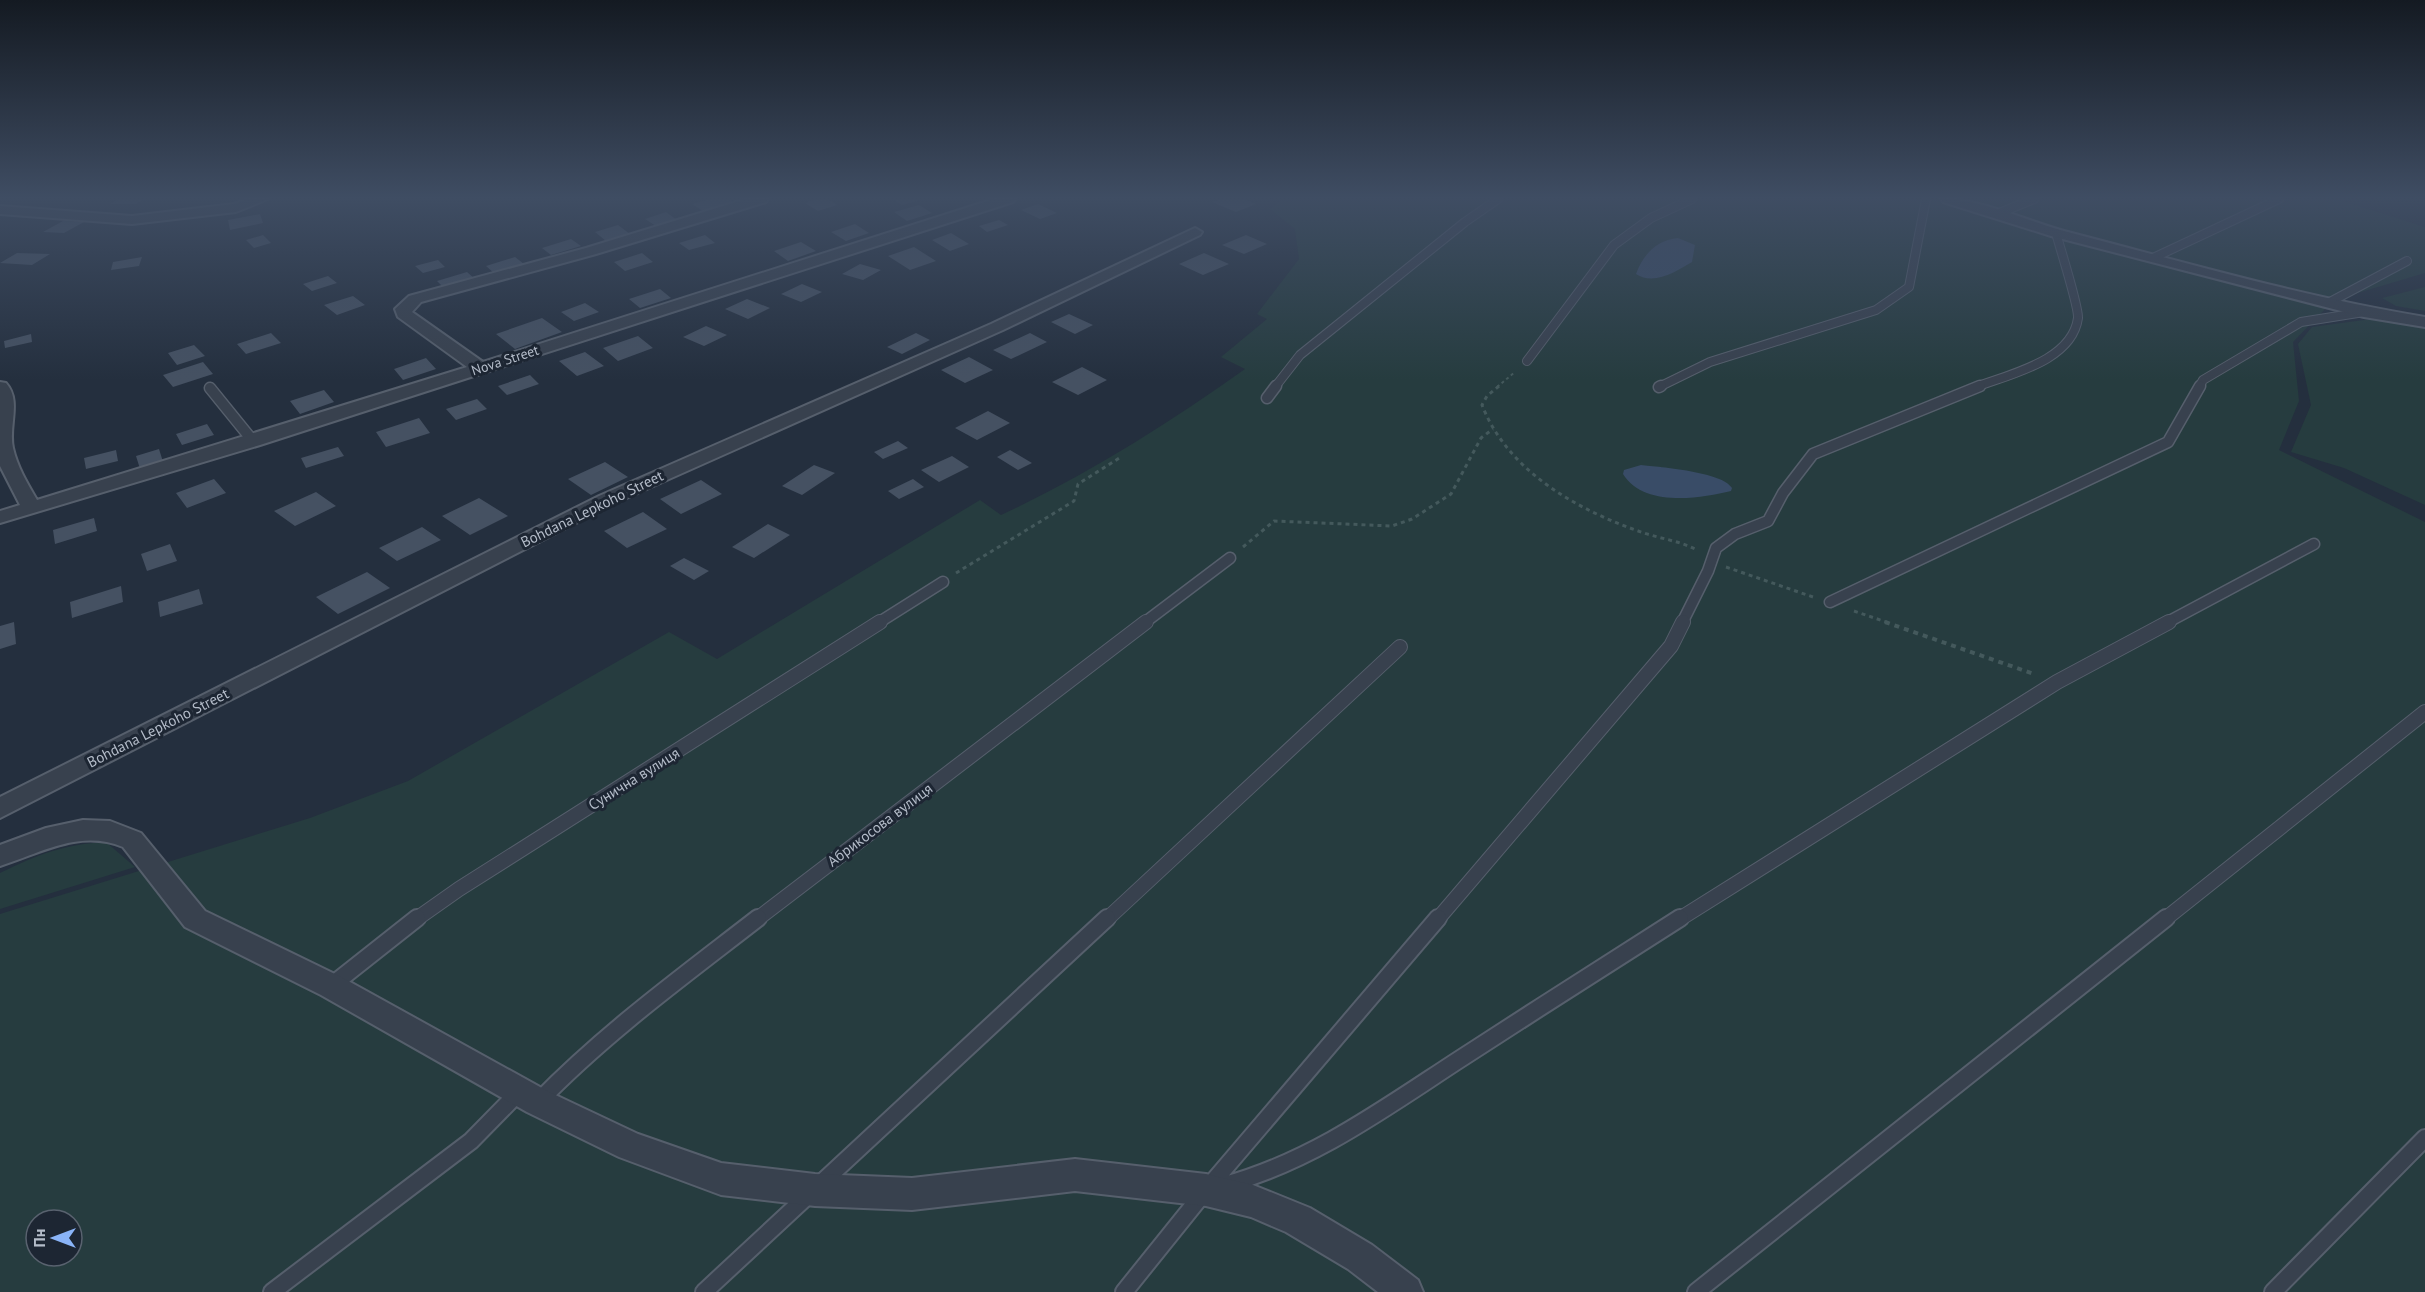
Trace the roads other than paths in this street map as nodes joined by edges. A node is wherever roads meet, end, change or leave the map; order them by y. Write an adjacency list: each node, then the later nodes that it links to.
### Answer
1 (560, 259): 14 (street)
2 (820, 259): 14 (street, Nova Street)
3 (1138, 259): 28 (street, Bohdana Lepkoho Street)
4 (1419, 259): 18 (lane)
5 (1603, 259): 13 (lane)
6 (1914, 259): 16 (lane)
7 (2063, 259): 34 (lane)
8 (2164, 259): 10 (street)
9 (2406, 261): 10 (lane)
10 (2330, 302): 11 (street)
11 (2364, 312): 12 (street); 25 (lane)
12 (2425, 322)
13 (1527, 362)
14 (480, 368): 19 (street, Nova Street)
15 (0, 387): 20 (street)
16 (1659, 387)
17 (210, 388): 19 (lane)
18 (1267, 398)
19 (253, 441): 20 (street, Nova Street)
20 (32, 509): 21 (street, Nova Street)
21 (0, 517)
22 (2314, 544): 34 (lane)
23 (1230, 558): 31 (lane, Абрикосова вулиця)
24 (943, 582): 30 (lane, Сунична вулиця)
25 (1830, 603)
26 (1400, 646): 33 (lane)
27 (2425, 712): 39 (lane)
28 (0, 808)
29 (0, 856): 30 (street)
30 (331, 986): 31 (street)
31 (529, 1097): 33 (street); 35 (lane, Абрикосова вулиця)
32 (2425, 1138): 40 (lane)
33 (815, 1190): 34 (street); 36 (lane)
34 (1206, 1190): 37 (lane); 38 (street)
35 (272, 1292)
36 (704, 1292)
37 (1124, 1292)
38 (1406, 1292)
39 (1696, 1292)
40 (2273, 1292)

